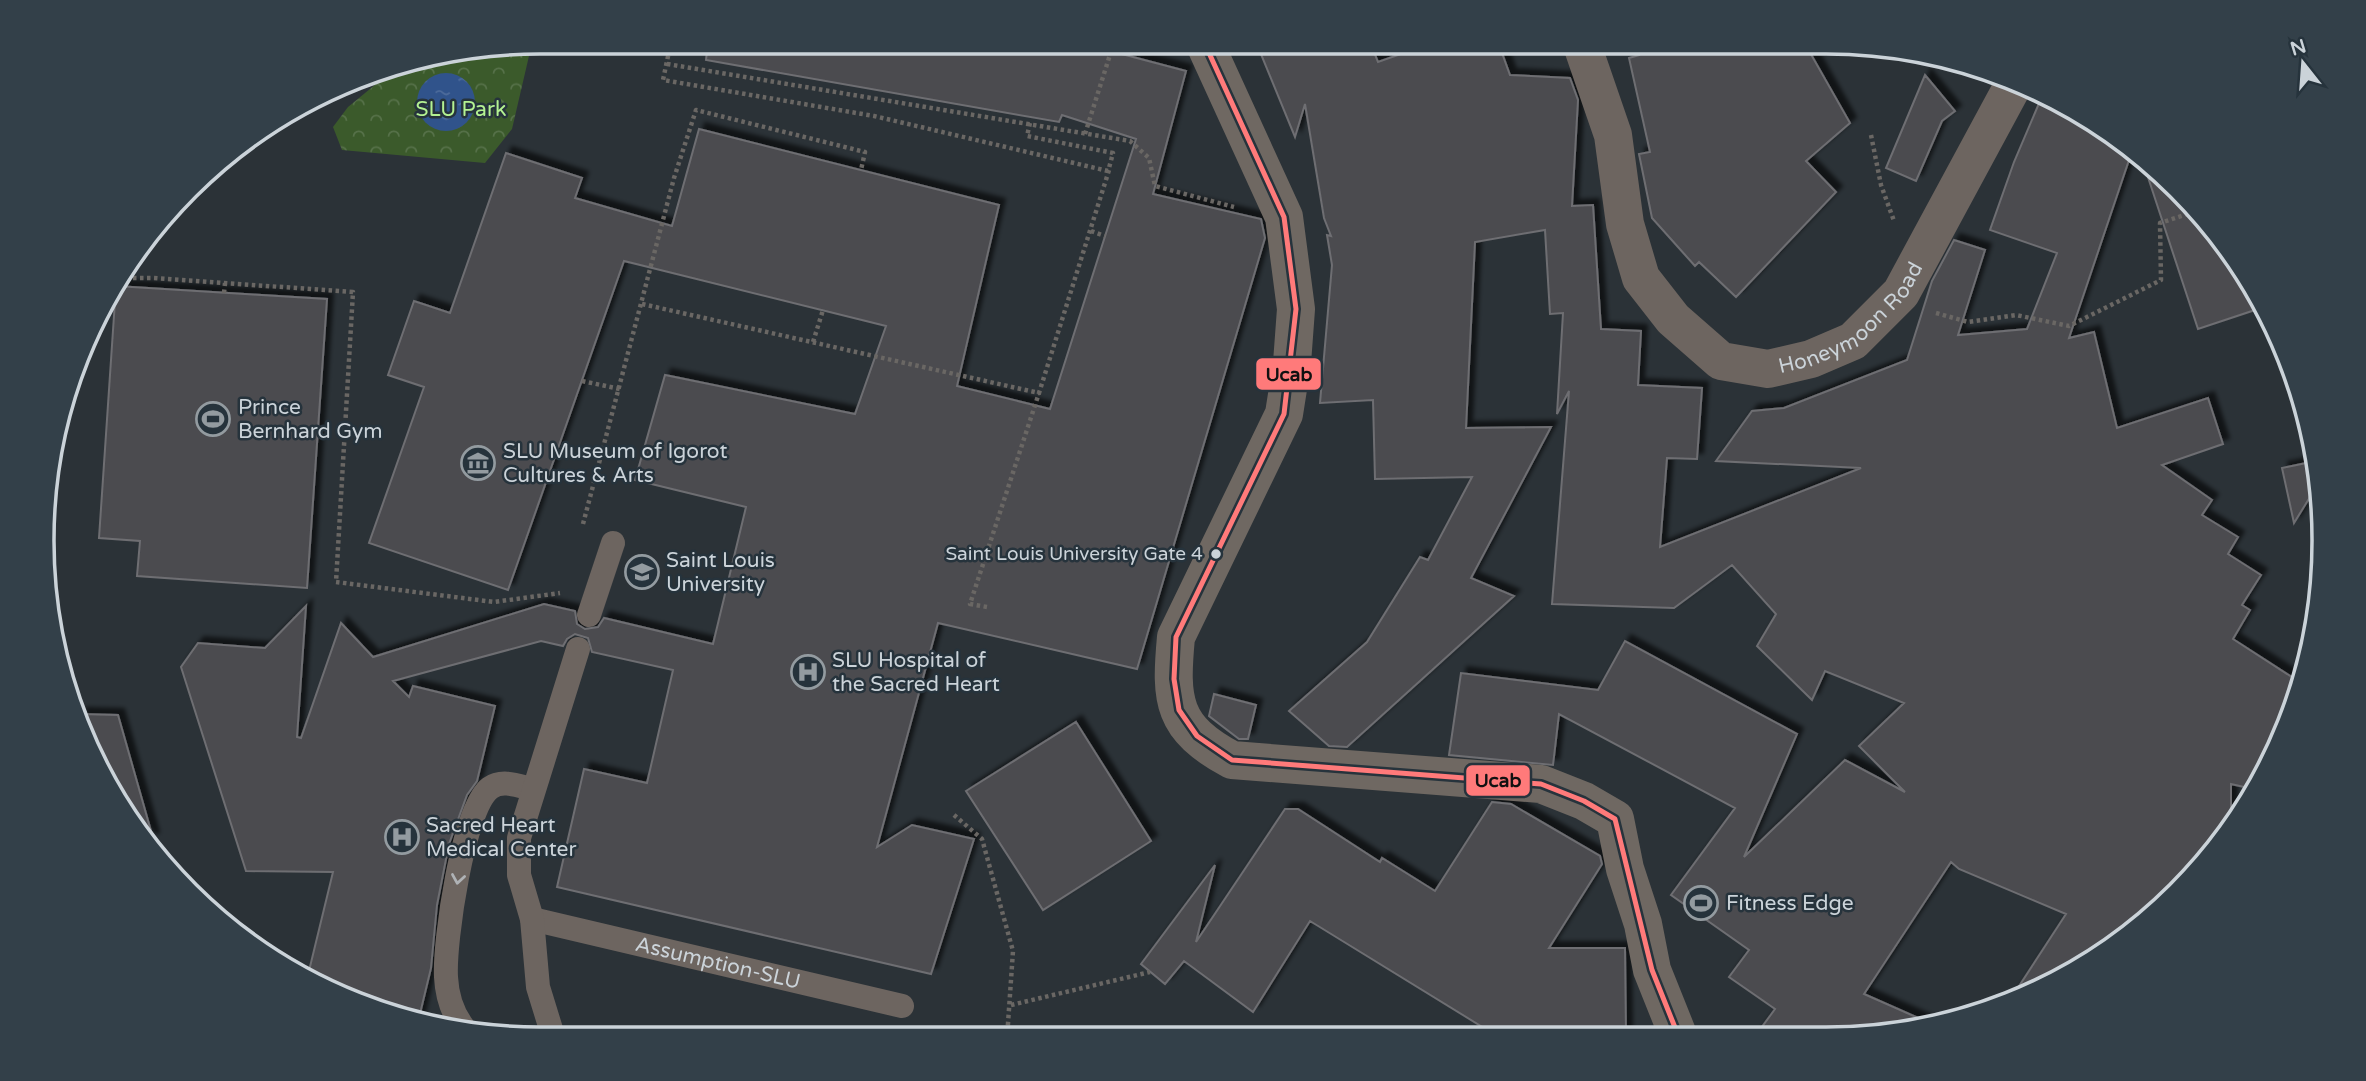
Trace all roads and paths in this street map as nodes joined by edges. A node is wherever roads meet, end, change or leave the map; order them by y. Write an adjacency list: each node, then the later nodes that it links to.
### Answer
1 (669, 54): 5 (path)
2 (1110, 54): 8 (path)
3 (1209, 54): 40 (main road)
4 (1585, 54): 16 (street, Honeymoon Road)
5 (667, 64): 7 (path); 11 (path)
6 (2010, 90): 16 (street, Honeymoon Road)
7 (1030, 122): 8 (path); 11 (path)
8 (1085, 134): 12 (path)
9 (1871, 135): 16 (path)
10 (861, 170): 22 (path)
11 (1107, 172): 14 (path)
12 (1242, 209)
13 (2186, 215): 21 (path)
14 (1091, 231): 15 (path); 25 (path)
15 (1105, 236)
16 (1912, 271)
17 (131, 278): 18 (path)
18 (225, 283): 19 (path); 27 (path)
19 (224, 293)
20 (823, 310): 22 (path)
21 (1968, 322)
22 (813, 342): 25 (path)
23 (582, 381): 24 (path)
24 (620, 388)
25 (1040, 393): 28 (path)
26 (613, 542): 29 (lane)
27 (565, 593)
28 (987, 607)
29 (589, 615)
30 (578, 649): 31 (lane)
31 (532, 789): 33 (lane); 37 (lane, one-way to 37)
32 (954, 815): 35 (path)
33 (532, 919): 36 (lane, Assumption-SLU); 38 (lane)
34 (1150, 972): 35 (path)
35 (1011, 1005): 39 (path)
36 (902, 1006)
37 (460, 1020)
38 (550, 1027)
39 (1008, 1027)
40 (1675, 1027)

